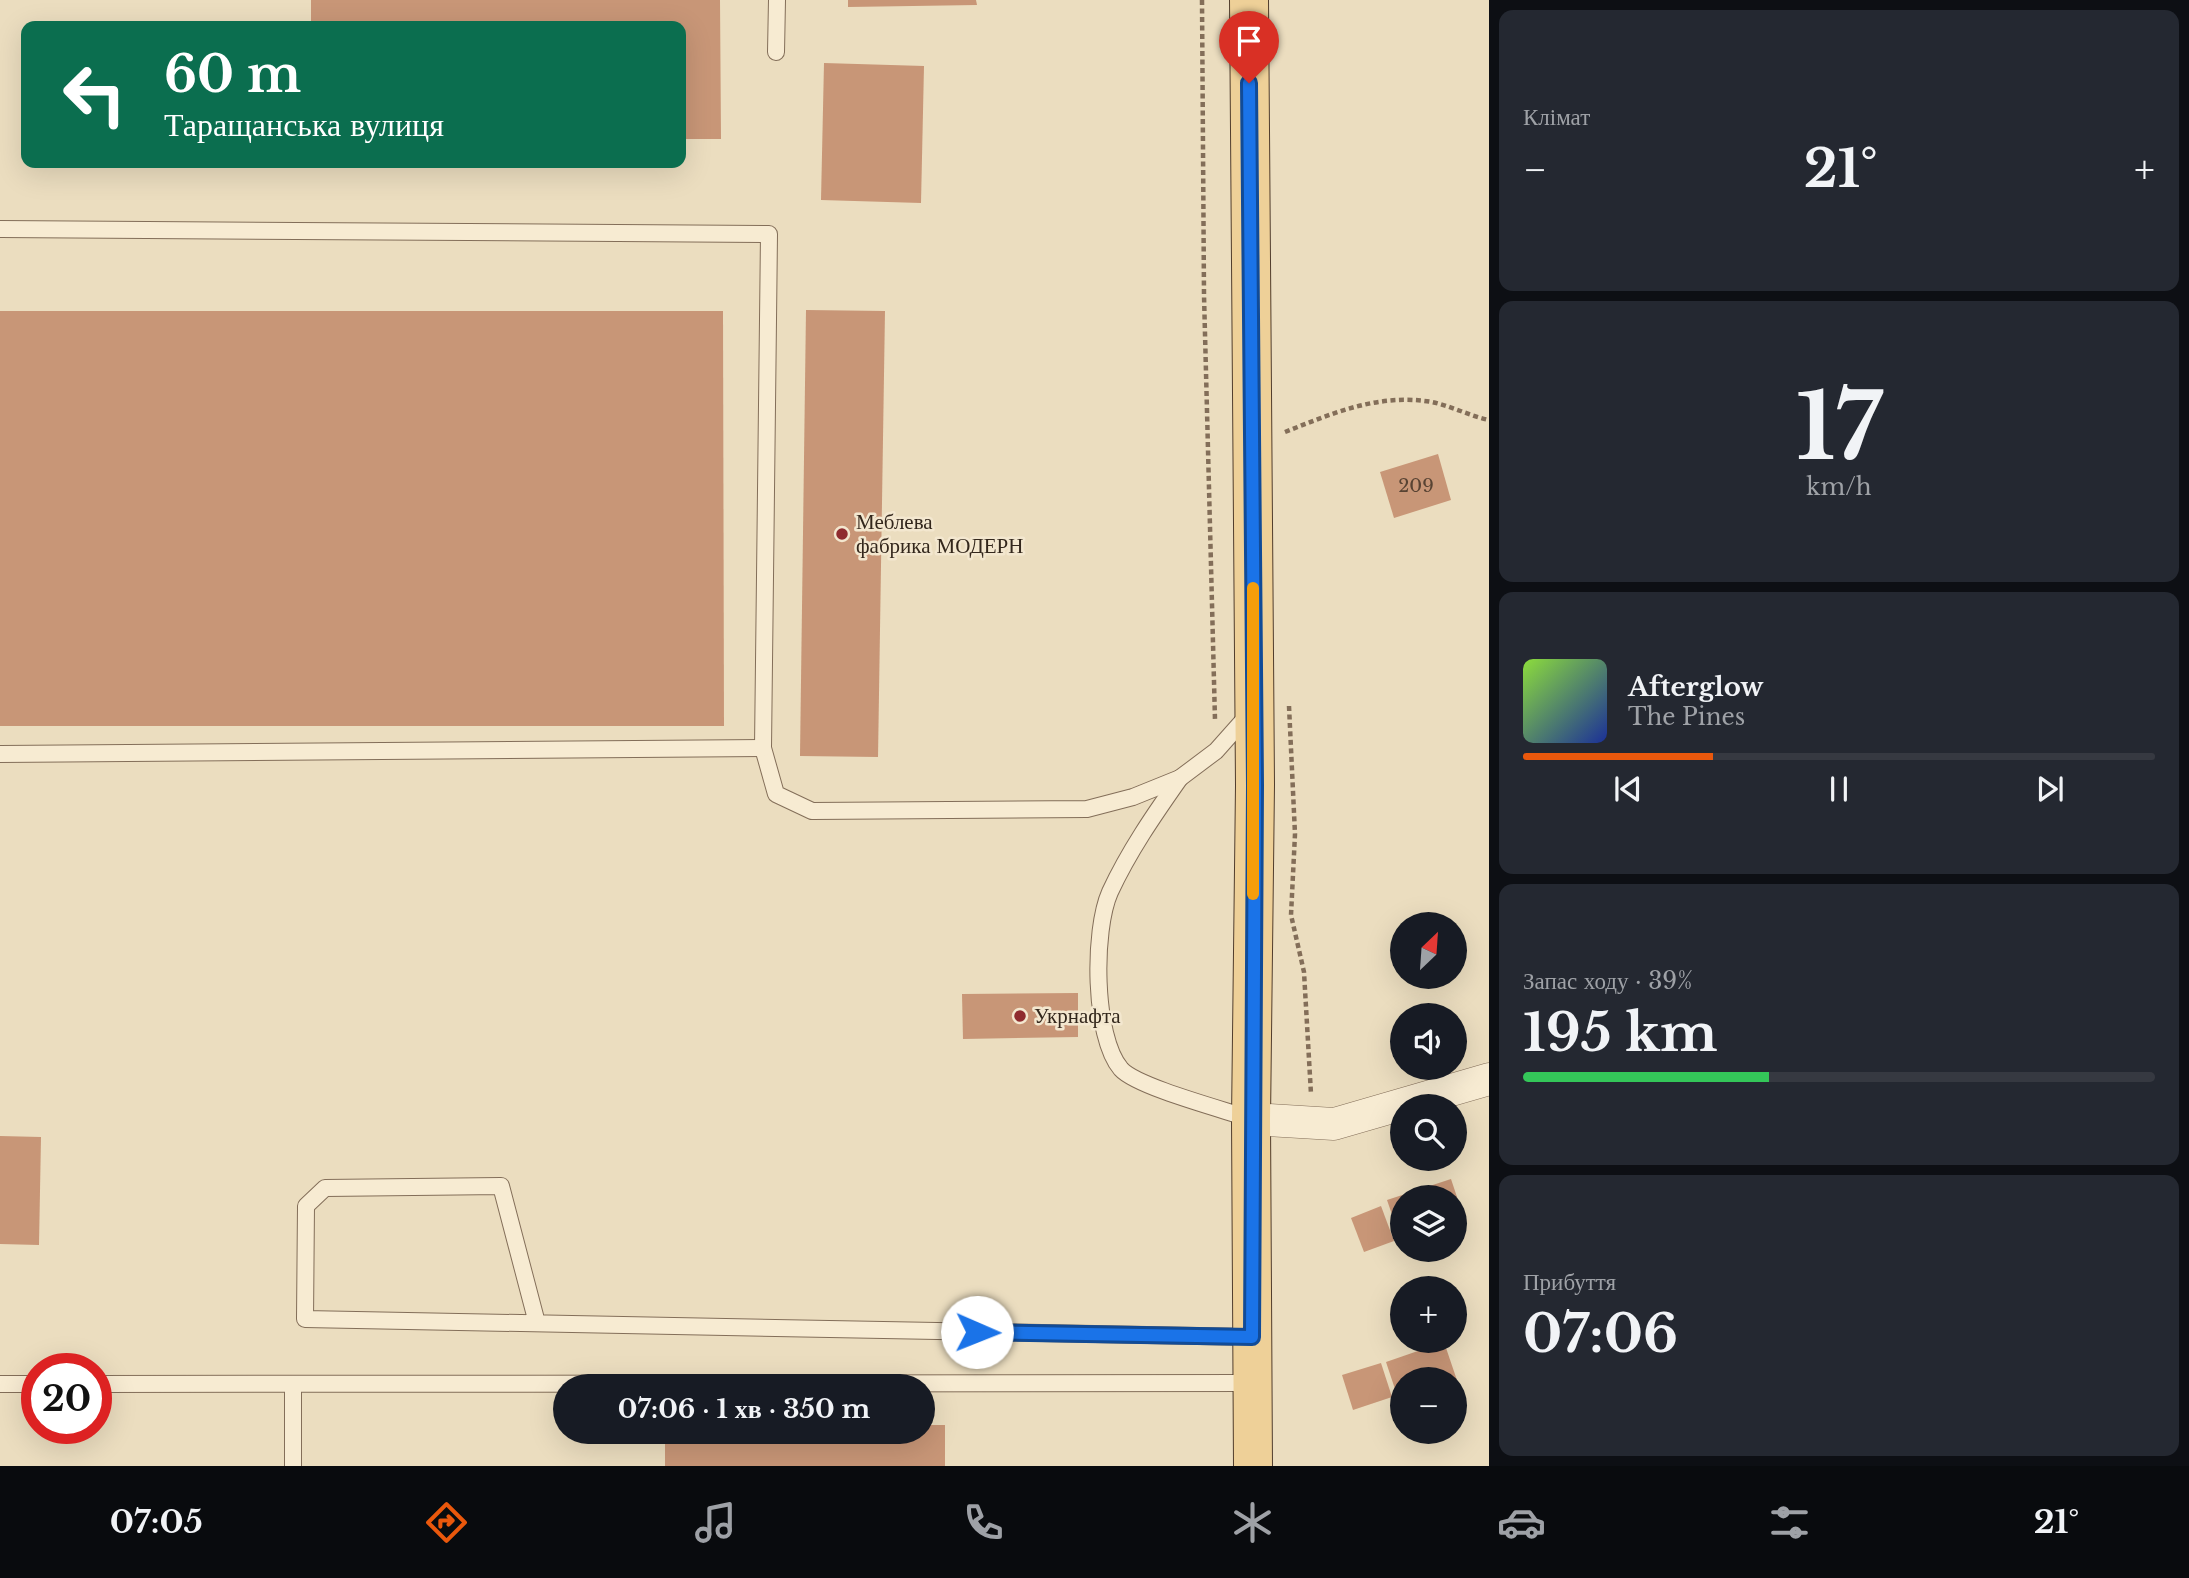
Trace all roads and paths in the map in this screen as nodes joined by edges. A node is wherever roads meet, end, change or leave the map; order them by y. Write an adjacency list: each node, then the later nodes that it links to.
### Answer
1 (777, 0): 4 (lane)
2 (1202, 0): 10 (path)
3 (1249, 0): 7 (main road)
4 (776, 52)
5 (0, 229): 9 (lane)
6 (1489, 420): 7 (path)
7 (1251, 445): 8 (main road)
8 (1270, 704): 10 (lane); 14 (main road); 15 (path)
9 (763, 748): 11 (lane); 12 (lane)
10 (1216, 751): 12 (lane)
11 (0, 754)
12 (1180, 778): 14 (lane)
13 (1489, 1079): 15 (street)
14 (1251, 1119): 15 (street); 17 (main road)
15 (1312, 1122)
16 (537, 1323): 16 (lane); 17 (lane)
17 (1252, 1337): 22 (main road)
18 (0, 1384): 19 (lane)
19 (21, 1384)
20 (112, 1384): 21 (lane)
21 (293, 1384): 22 (lane); 23 (lane)
22 (1252, 1384): 24 (main road)
23 (293, 1466)
24 (1253, 1466)

